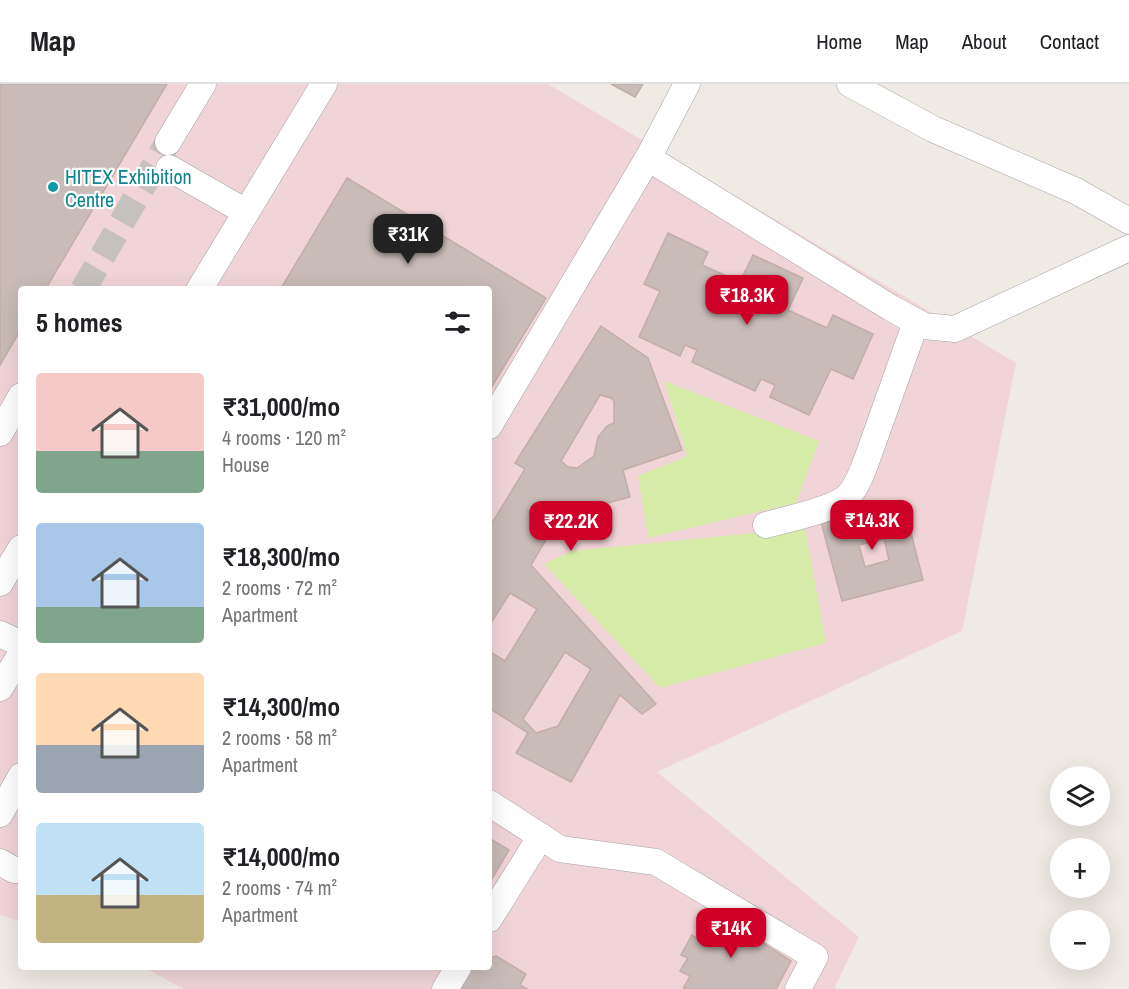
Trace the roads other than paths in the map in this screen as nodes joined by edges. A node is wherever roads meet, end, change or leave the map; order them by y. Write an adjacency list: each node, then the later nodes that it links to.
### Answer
1 (202, 84): 5 (lane)
2 (324, 84): 8 (lane)
3 (687, 84): 6 (lane)
4 (850, 84): 9 (lane)
5 (168, 142)
6 (648, 158): 12 (lane); 14 (lane)
7 (169, 168): 8 (lane)
8 (246, 212): 11 (lane)
9 (1129, 221)
10 (1129, 248): 12 (lane)
11 (201, 286)
12 (916, 322): 16 (lane)
13 (18, 401): 15 (lane)
14 (492, 421)
15 (0, 433)
16 (766, 525)
17 (18, 553): 18 (lane)
18 (0, 583)
19 (0, 634): 20 (lane)
20 (12, 669)
21 (12, 781): 23 (lane)
22 (492, 805): 24 (lane)
23 (0, 814)
24 (541, 836): 27 (lane); 30 (lane)
25 (0, 862): 26 (lane)
26 (18, 870)
27 (492, 913)
28 (457, 970): 29 (lane)
29 (445, 989)
30 (798, 989)

